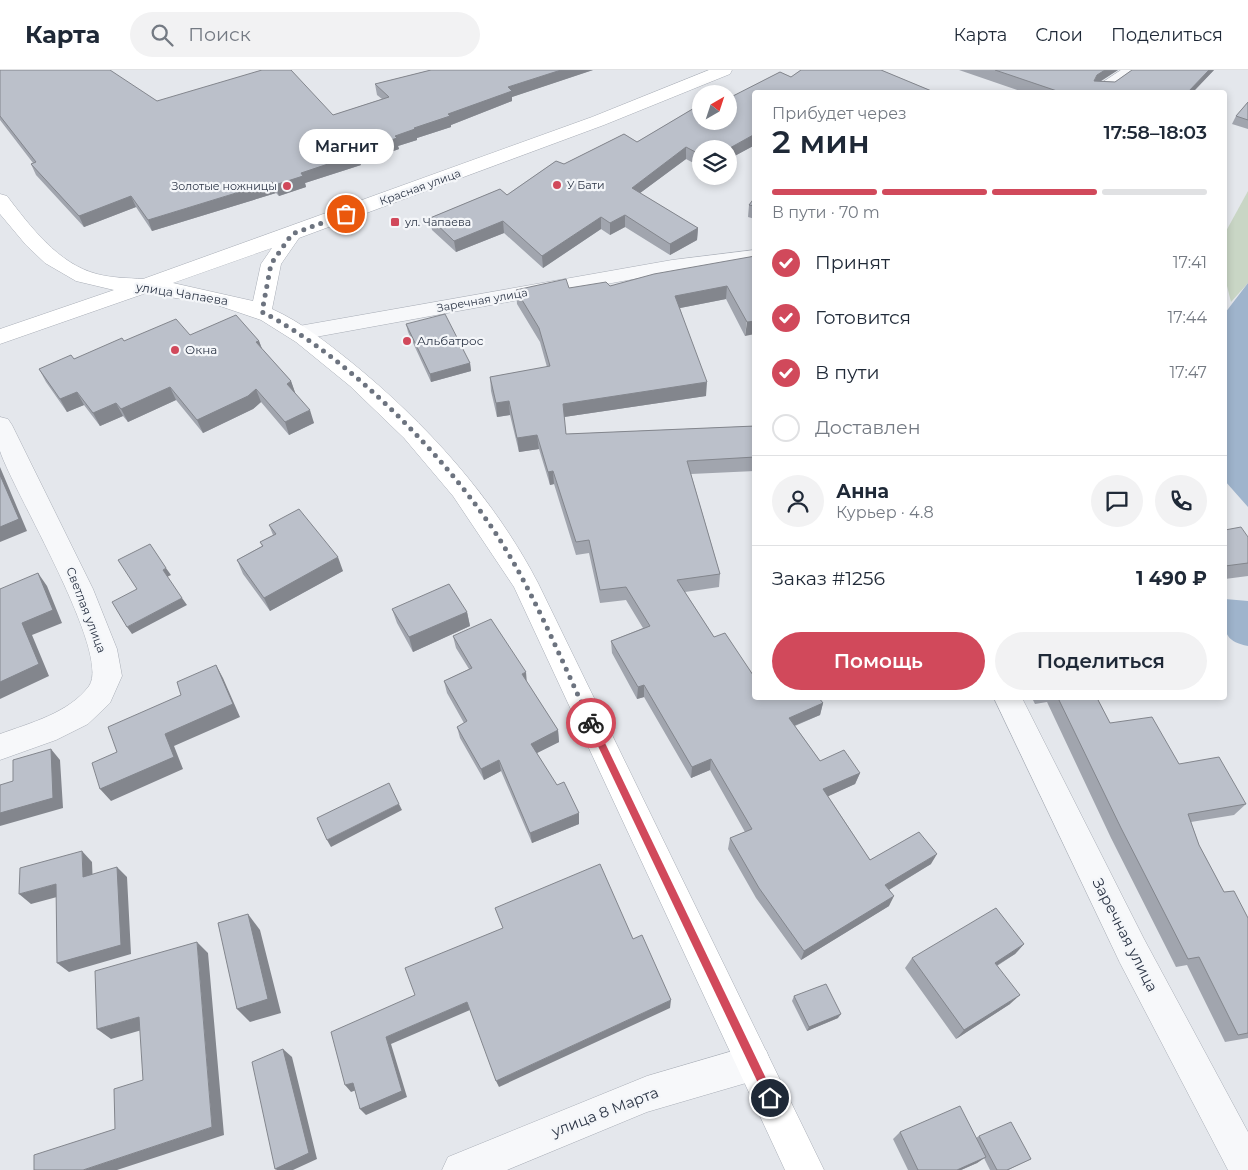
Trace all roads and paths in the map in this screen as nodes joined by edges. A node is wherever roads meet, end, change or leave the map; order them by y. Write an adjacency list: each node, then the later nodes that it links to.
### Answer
1 (724, 70): 5 (street, Красная улица)
2 (1132, 70): 3 (street)
3 (1103, 90)
4 (0, 200): 7 (street, улица Чапаева)
5 (292, 234): 7 (street, Красная улица); 8 (street)
6 (752, 256): 9 (street, Заречная улица)
7 (143, 286): 8 (street, улица Чапаева); 10 (street, Красная улица)
8 (262, 312): 9 (street, улица Чапаева)
9 (299, 333): 14 (street, улица Чапаева)
10 (0, 337)
11 (0, 425): 13 (street, Светлая улица)
12 (1009, 700): 17 (street, Заречная улица)
13 (0, 747)
14 (753, 1062): 15 (street, улица 8 Марта); 16 (street, улица Чапаева)
15 (461, 1170)
16 (805, 1170)
17 (1248, 1170)

